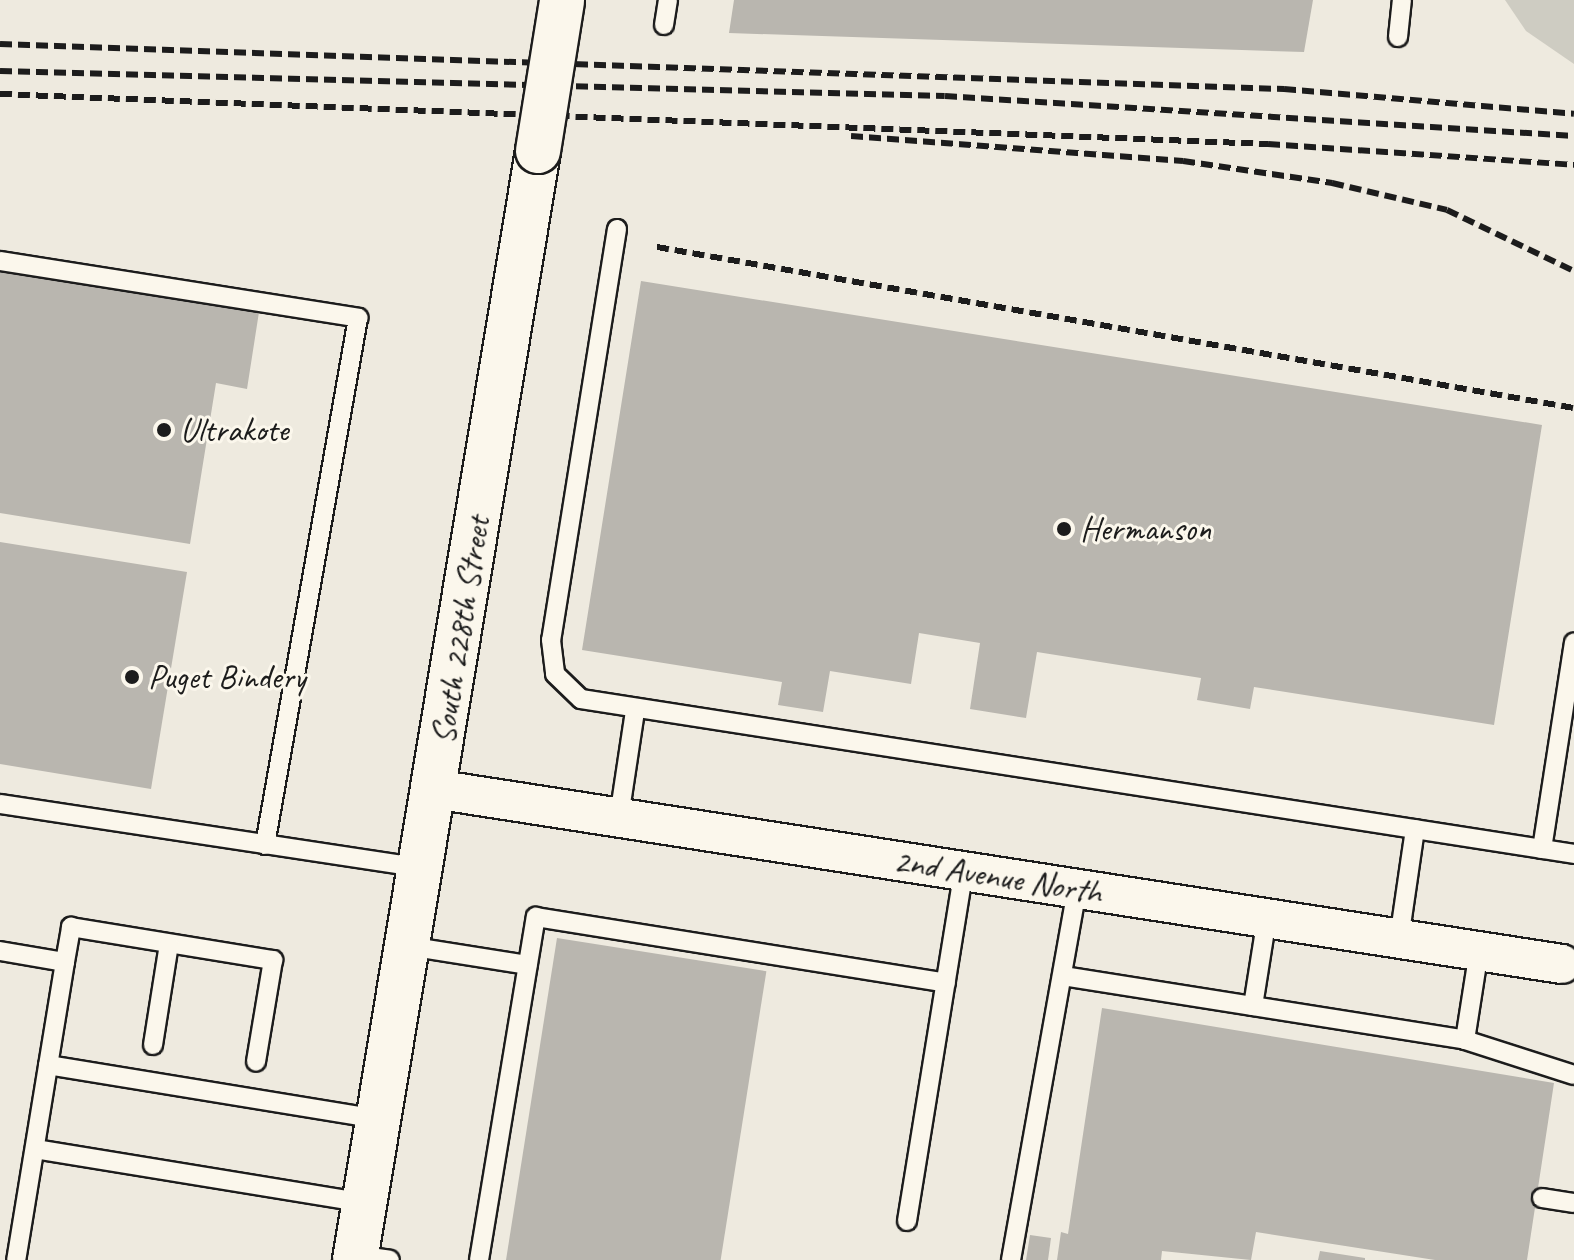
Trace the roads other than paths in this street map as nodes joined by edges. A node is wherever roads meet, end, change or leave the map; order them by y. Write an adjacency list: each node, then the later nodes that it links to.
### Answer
1 (562, 0): 10 (main road, South 228th Street, bridge)
2 (668, 0): 4 (lane)
3 (1402, 0): 5 (lane)
4 (664, 25)
5 (1398, 37)
6 (617, 229): 9 (lane)
7 (0, 261): 14 (lane)
8 (1574, 642): 15 (lane)
9 (635, 711): 12 (lane); 13 (lane)
10 (434, 789): 12 (street, 2nd Avenue North); 17 (main road, South 228th Street)
11 (0, 804): 14 (lane)
12 (619, 817): 18 (street, 2nd Avenue North)
13 (1415, 829): 15 (lane); 21 (lane)
14 (265, 845): 17 (lane)
15 (1542, 849): 16 (lane)
16 (1574, 854)
17 (421, 868): 23 (main road, South 228th Street)
18 (964, 871): 19 (street, 2nd Avenue North); 30 (lane)
19 (1077, 889): 20 (street, 2nd Avenue North); 29 (lane)
20 (1267, 918): 21 (street, 2nd Avenue North); 31 (lane)
21 (1399, 939): 25 (street, 2nd Avenue North)
22 (169, 944): 26 (lane); 33 (lane); 34 (lane)
23 (408, 946): 27 (lane); 37 (main road, South 228th Street)
24 (0, 951): 26 (lane)
25 (1479, 951): 28 (street, 2nd Avenue North); 32 (lane)
26 (65, 962): 35 (lane)
27 (528, 965): 30 (lane); 45 (lane)
28 (1568, 971)
29 (1063, 976): 31 (lane); 46 (lane)
30 (946, 983): 42 (lane)
31 (1253, 1006): 32 (lane)
32 (1465, 1040): 36 (lane)
33 (153, 1045)
34 (256, 1062)
35 (48, 1065): 37 (lane); 38 (lane)
36 (1574, 1075)
37 (379, 1119): 40 (main road, South 228th Street)
38 (35, 1149): 40 (lane); 44 (lane)
39 (1542, 1198): 41 (lane)
40 (365, 1203): 43 (main road, South 228th Street)
41 (1574, 1203)
42 (907, 1221)
43 (367, 1258)
44 (16, 1260)
45 (479, 1260)
46 (1011, 1260)

